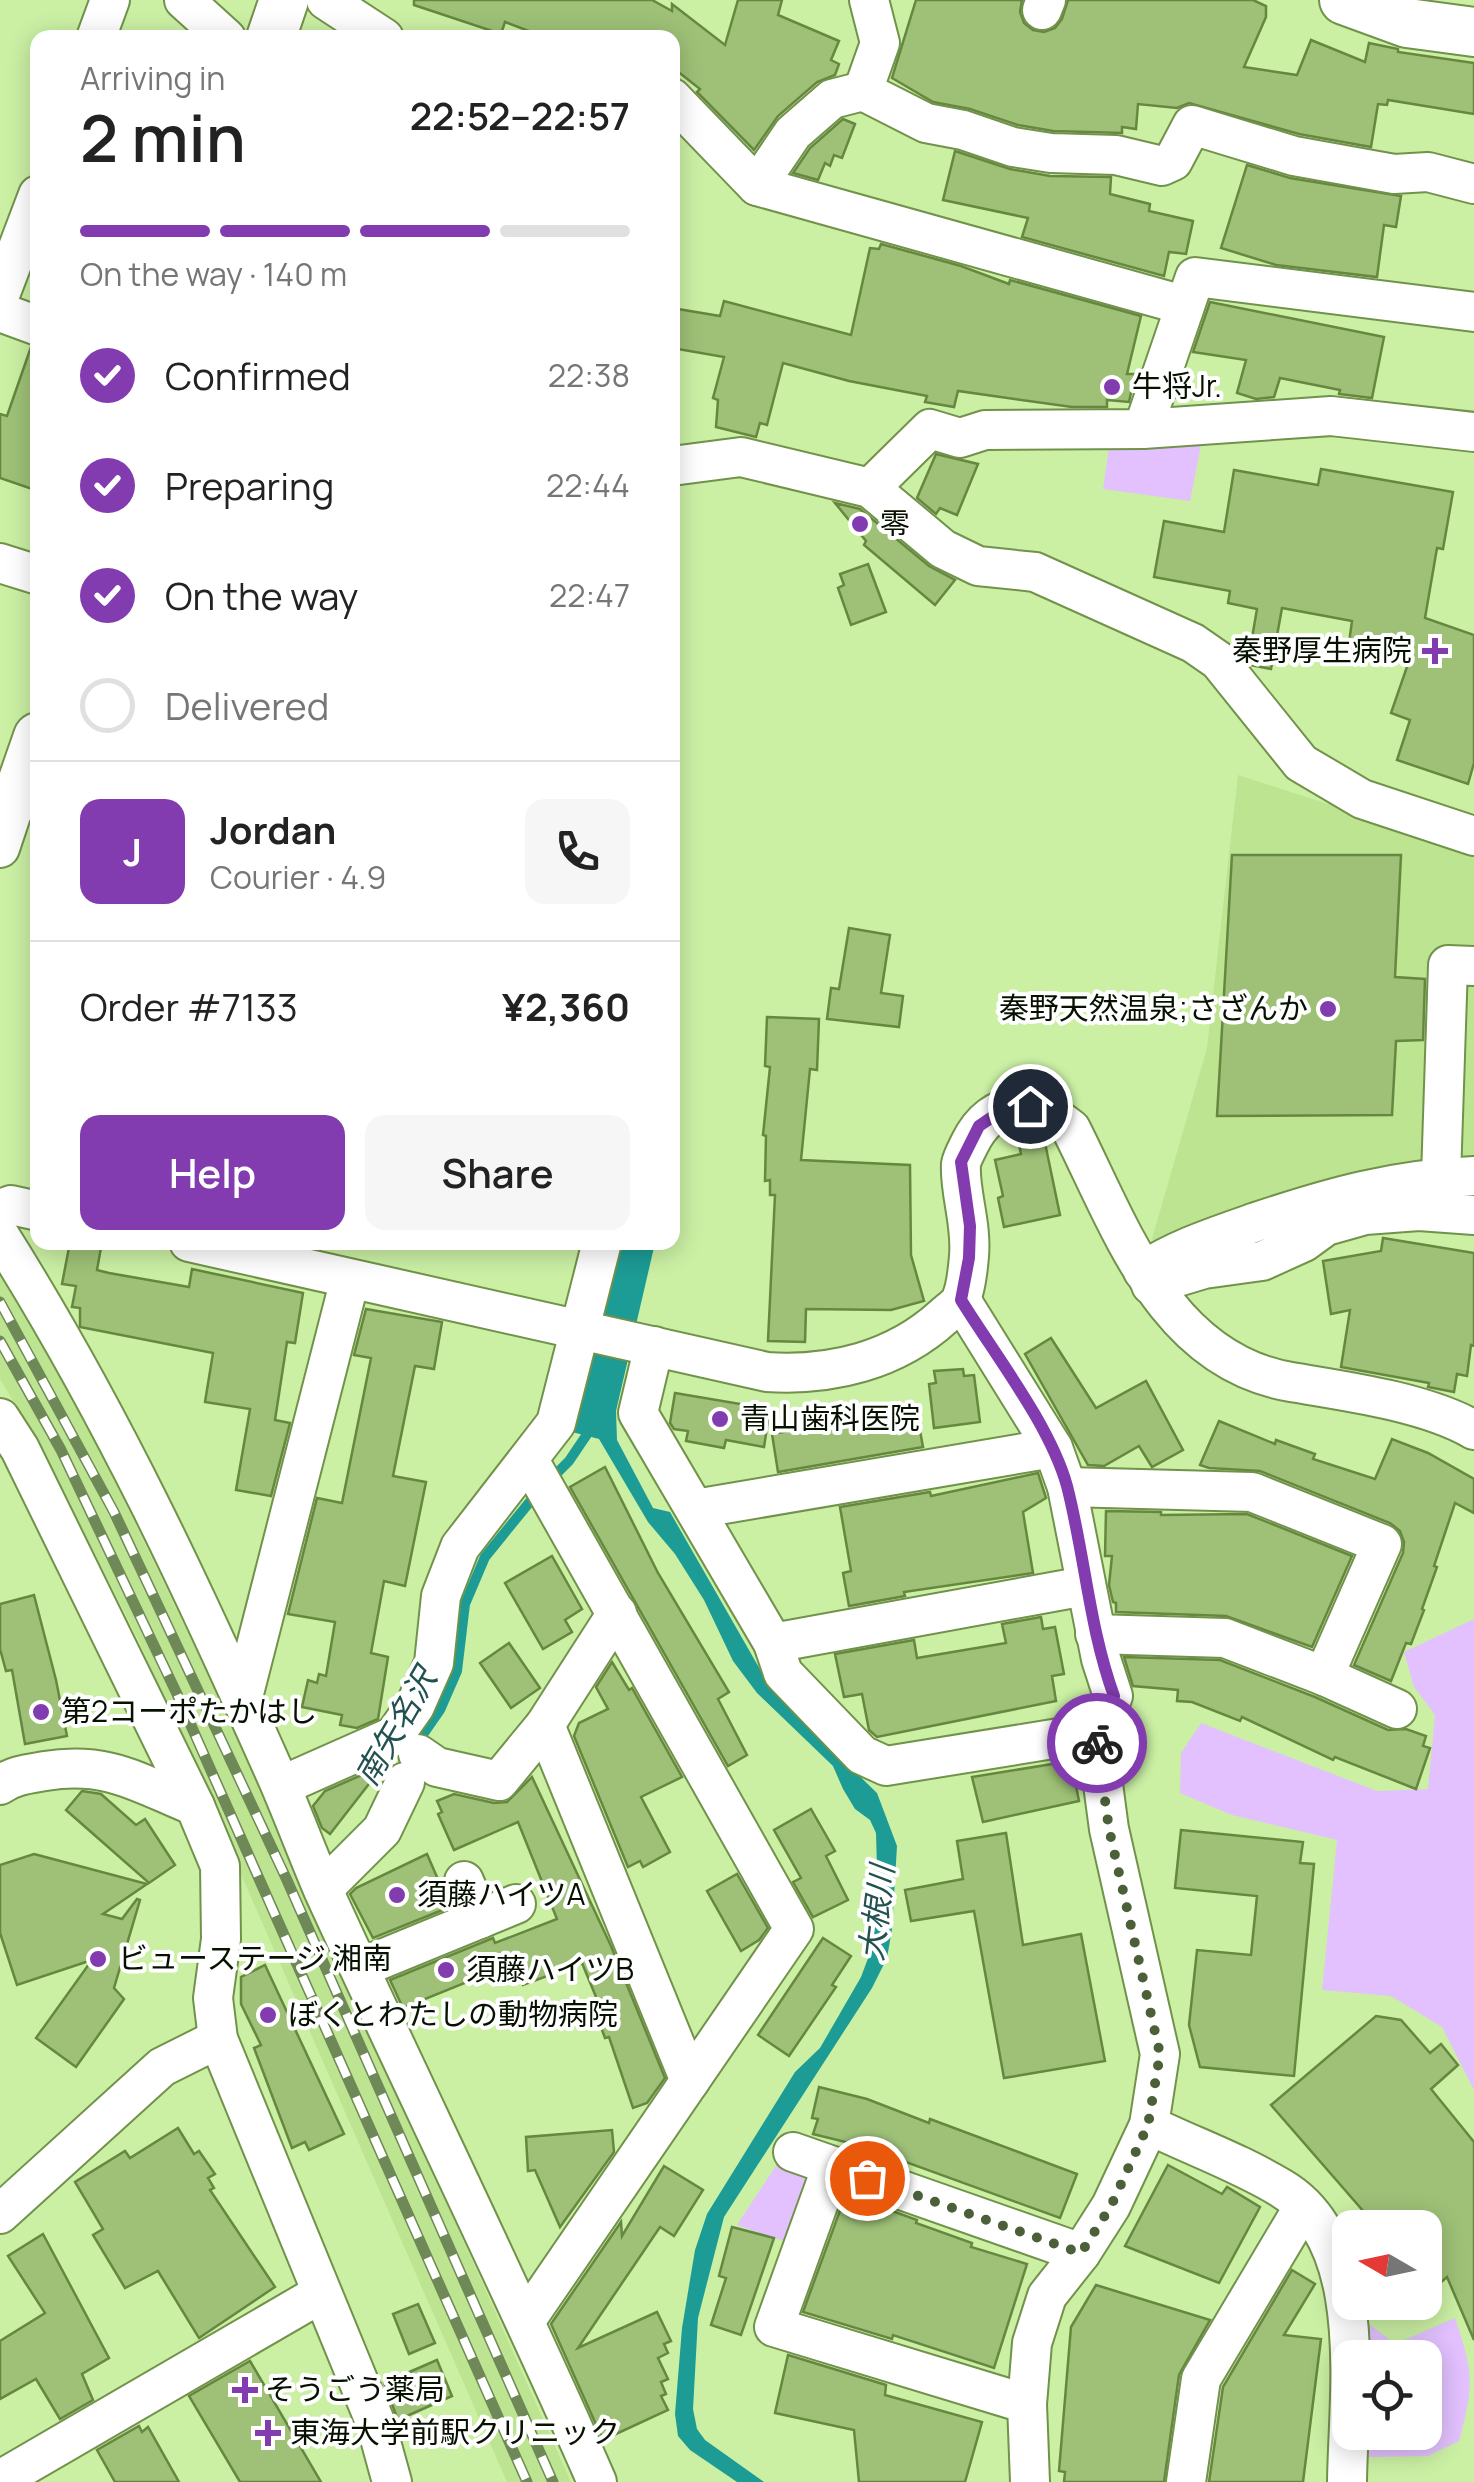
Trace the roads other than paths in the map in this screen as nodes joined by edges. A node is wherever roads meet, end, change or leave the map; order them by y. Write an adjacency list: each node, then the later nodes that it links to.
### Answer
1 (110, 0): 7 (street)
2 (184, 0): 8 (street)
3 (284, 0): 9 (main road)
4 (326, 0): 10 (street)
5 (869, 0): 12 (street)
6 (1344, 0): 11 (main road)
7 (99, 30)
8 (217, 30)
9 (274, 30)
10 (372, 30)
11 (1474, 32)
12 (864, 91): 14 (street); 15 (street)
13 (680, 106): 15 (street)
14 (1474, 184)
15 (757, 186): 18 (street)
16 (30, 215): 17 (street)
17 (0, 295)
18 (1183, 306): 20 (street); 23 (street)
19 (0, 312): 21 (street)
20 (1474, 312)
21 (30, 323)
22 (1471, 424): 23 (street)
23 (1143, 430): 25 (street)
24 (680, 465): 25 (street)
25 (870, 488): 30 (street)
26 (0, 562): 27 (street)
27 (30, 572)
28 (30, 753): 29 (main road)
29 (8, 797): 31 (street)
30 (1474, 836)
31 (0, 848)
32 (1474, 966): 33 (street)
33 (1458, 1176): 40 (street)
34 (0, 1210): 35 (street)
35 (30, 1210)
36 (1474, 1215): 40 (street)
37 (0, 1236): 56 (street)
38 (223, 1250): 41 (street)
39 (600, 1250): 43 (street)
40 (1147, 1278): 42 (street); 46 (street)
41 (350, 1280): 43 (street); 56 (street)
42 (961, 1300): 44 (street); 47 (street)
43 (584, 1331): 44 (street); 48 (street)
44 (646, 1344): 50 (street)
45 (0, 1418): 62 (street)
46 (1474, 1430)
47 (1054, 1448): 49 (street); 50 (street)
48 (529, 1460): 52 (street); 61 (street)
49 (1067, 1487): 51 (street); 55 (street)
50 (696, 1509): 54 (street)
51 (1085, 1586): 53 (street); 54 (street)
52 (617, 1613): 58 (street); 69 (street)
53 (1095, 1634): 55 (street); 59 (street)
54 (774, 1643): 59 (street)
55 (1324, 1676): 57 (street)
56 (242, 1702): 61 (street)
57 (1397, 1709)
58 (545, 1725): 64 (street); 69 (street)
59 (1096, 1732): 70 (street)
60 (0, 1785): 62 (street)
61 (280, 1786): 64 (street)
62 (195, 1806): 68 (street)
63 (464, 1881): 66 (street)
64 (323, 1888): 67 (street)
65 (516, 1904): 66 (street)
66 (480, 1918): 67 (street)
67 (360, 1968): 77 (street)
68 (218, 2039): 74 (street); 76 (street)
69 (690, 2081): 77 (street)
70 (1148, 2125): 73 (street); 75 (street)
71 (793, 2152): 72 (street)
72 (832, 2166): 75 (street); 78 (street)
73 (1304, 2206): 83 (street); 84 (street)
74 (0, 2214)
75 (1081, 2253): 78 (street)
76 (320, 2294): 79 (street); 80 (street)
77 (526, 2320): 81 (street)
78 (1027, 2404): 82 (street)
79 (0, 2480)
80 (392, 2482)
81 (597, 2482)
82 (1030, 2482)
83 (1186, 2482)
84 (1347, 2482)

